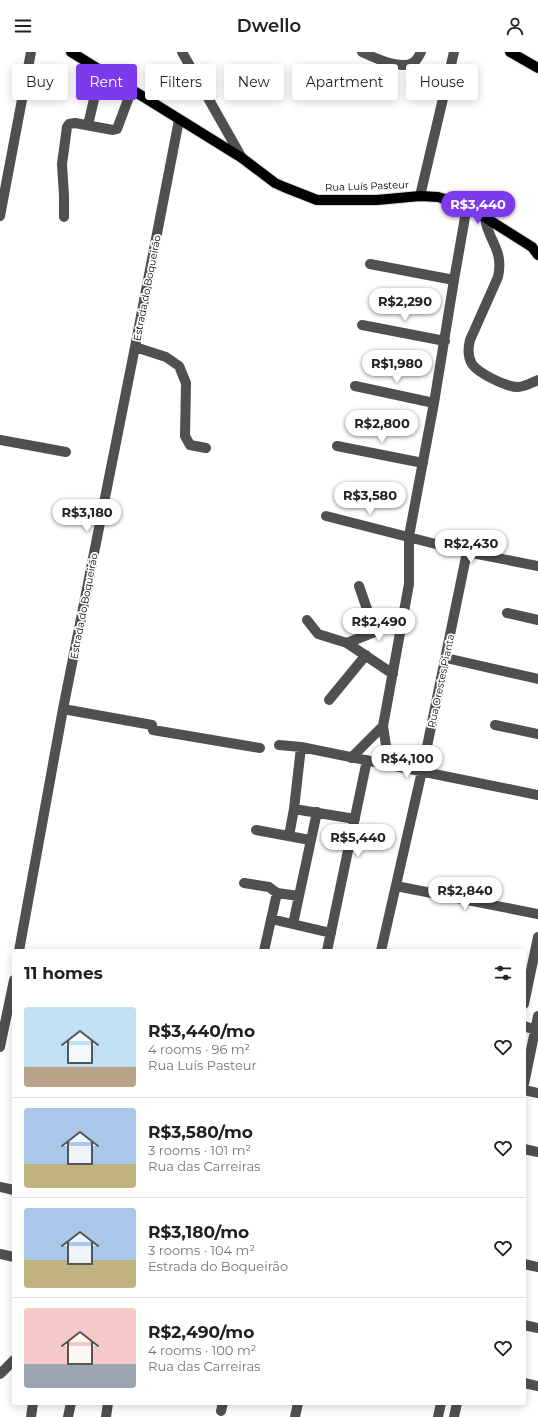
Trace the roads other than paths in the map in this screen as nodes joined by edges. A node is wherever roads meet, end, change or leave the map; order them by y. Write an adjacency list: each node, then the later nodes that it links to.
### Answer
1 (31, 52): 18 (street)
2 (71, 52): 8 (main road, Rua Luís Pasteur)
3 (182, 52): 15 (street)
4 (362, 52): 5 (street)
5 (421, 52)
6 (454, 52): 16 (street)
7 (510, 52): 9 (main road)
8 (90, 64)
9 (538, 68)
10 (137, 94): 13 (main road, Rua Luís Pasteur)
11 (94, 100): 14 (street)
12 (128, 100): 14 (street)
13 (179, 120): 15 (main road, Rua Luís Pasteur); 26 (street, Estrada do Boqueirão)
14 (88, 125): 19 (street)
15 (242, 158): 16 (main road, Rua Luís Pasteur)
16 (420, 196): 17 (main road, Rua Luís Pasteur)
17 (467, 206): 20 (main road, Rua Luís Pasteur); 23 (street)
18 (0, 216)
19 (64, 217)
20 (487, 218): 21 (main road, Rua Luís Pasteur); 27 (street)
21 (538, 254)
22 (370, 264): 23 (street)
23 (454, 280): 25 (street)
24 (362, 325): 25 (street)
25 (445, 341): 29 (street)
26 (135, 347): 32 (street); 51 (street, Estrada do Boqueirão)
27 (538, 380)
28 (355, 386): 29 (street)
29 (434, 403): 34 (street)
30 (0, 440): 33 (street)
31 (337, 446): 34 (street)
32 (206, 448)
33 (66, 452)
34 (423, 462): 36 (street)
35 (326, 516): 36 (street)
36 (409, 536): 37 (street); 43 (street)
37 (467, 552): 38 (street); 47 (street, Rua Orestes Pianta)
38 (538, 566)
39 (358, 586): 44 (street)
40 (506, 613): 42 (street)
41 (307, 620): 45 (street)
42 (538, 620)
43 (402, 621): 44 (street); 48 (street)
44 (375, 632): 45 (street)
45 (347, 643): 46 (street)
46 (366, 655): 48 (street); 50 (street)
47 (446, 658): 49 (street); 61 (street, Rua Orestes Pianta)
48 (393, 674): 53 (street)
49 (538, 679)
50 (329, 700)
51 (63, 709): 57 (street); 78 (street, Estrada do Boqueirão)
52 (495, 725): 54 (street)
53 (383, 726): 58 (street); 60 (street)
54 (538, 734)
55 (279, 745): 56 (street)
56 (301, 747): 58 (street); 63 (street)
57 (260, 748)
58 (351, 758): 59 (street)
59 (367, 760): 60 (street); 65 (street)
60 (389, 765): 61 (street)
61 (422, 771): 62 (street); 70 (street, Rua Orestes Pianta)
62 (538, 795)
63 (294, 809): 64 (street); 67 (street)
64 (317, 812): 65 (street); 68 (street)
65 (355, 819): 76 (street)
66 (256, 830): 67 (street)
67 (289, 836): 68 (street)
68 (310, 840): 72 (street)
69 (244, 883): 71 (street)
70 (396, 886): 73 (street); 81 (street, Rua Orestes Pianta)
71 (277, 893): 72 (street); 74 (street)
72 (299, 896): 75 (street)
73 (538, 914)
74 (271, 919): 75 (street); 79 (street)
75 (294, 924): 76 (street)
76 (331, 933): 80 (street)
77 (538, 937): 82 (street)
78 (19, 949)
79 (264, 949)
80 (327, 949)
81 (381, 949)
82 (526, 994)
83 (12, 999): 85 (street)
84 (538, 1016): 87 (street)
85 (3, 1023): 88 (street)
86 (526, 1027): 87 (street)
87 (536, 1030): 89 (street)
88 (0, 1047)
89 (526, 1075)
90 (526, 1090): 91 (street)
91 (538, 1093)
92 (526, 1149): 93 (street)
93 (538, 1152)
94 (0, 1187): 95 (street)
95 (12, 1190)
96 (0, 1254): 97 (street)
97 (12, 1257)
98 (526, 1264): 99 (street)
99 (538, 1267)
100 (526, 1325): 101 (street)
101 (538, 1328)
102 (12, 1362): 103 (street)
103 (0, 1374)
104 (526, 1383): 105 (street)
105 (538, 1386)
106 (33, 1405): 112 (street)
107 (71, 1405): 113 (street)
108 (108, 1405): 114 (street)
109 (298, 1405): 115 (street)
110 (441, 1405): 116 (street)
111 (456, 1405): 117 (street)
112 (31, 1417)
113 (68, 1417)
114 (106, 1417)
115 (295, 1417)
116 (438, 1417)
117 (454, 1417)

